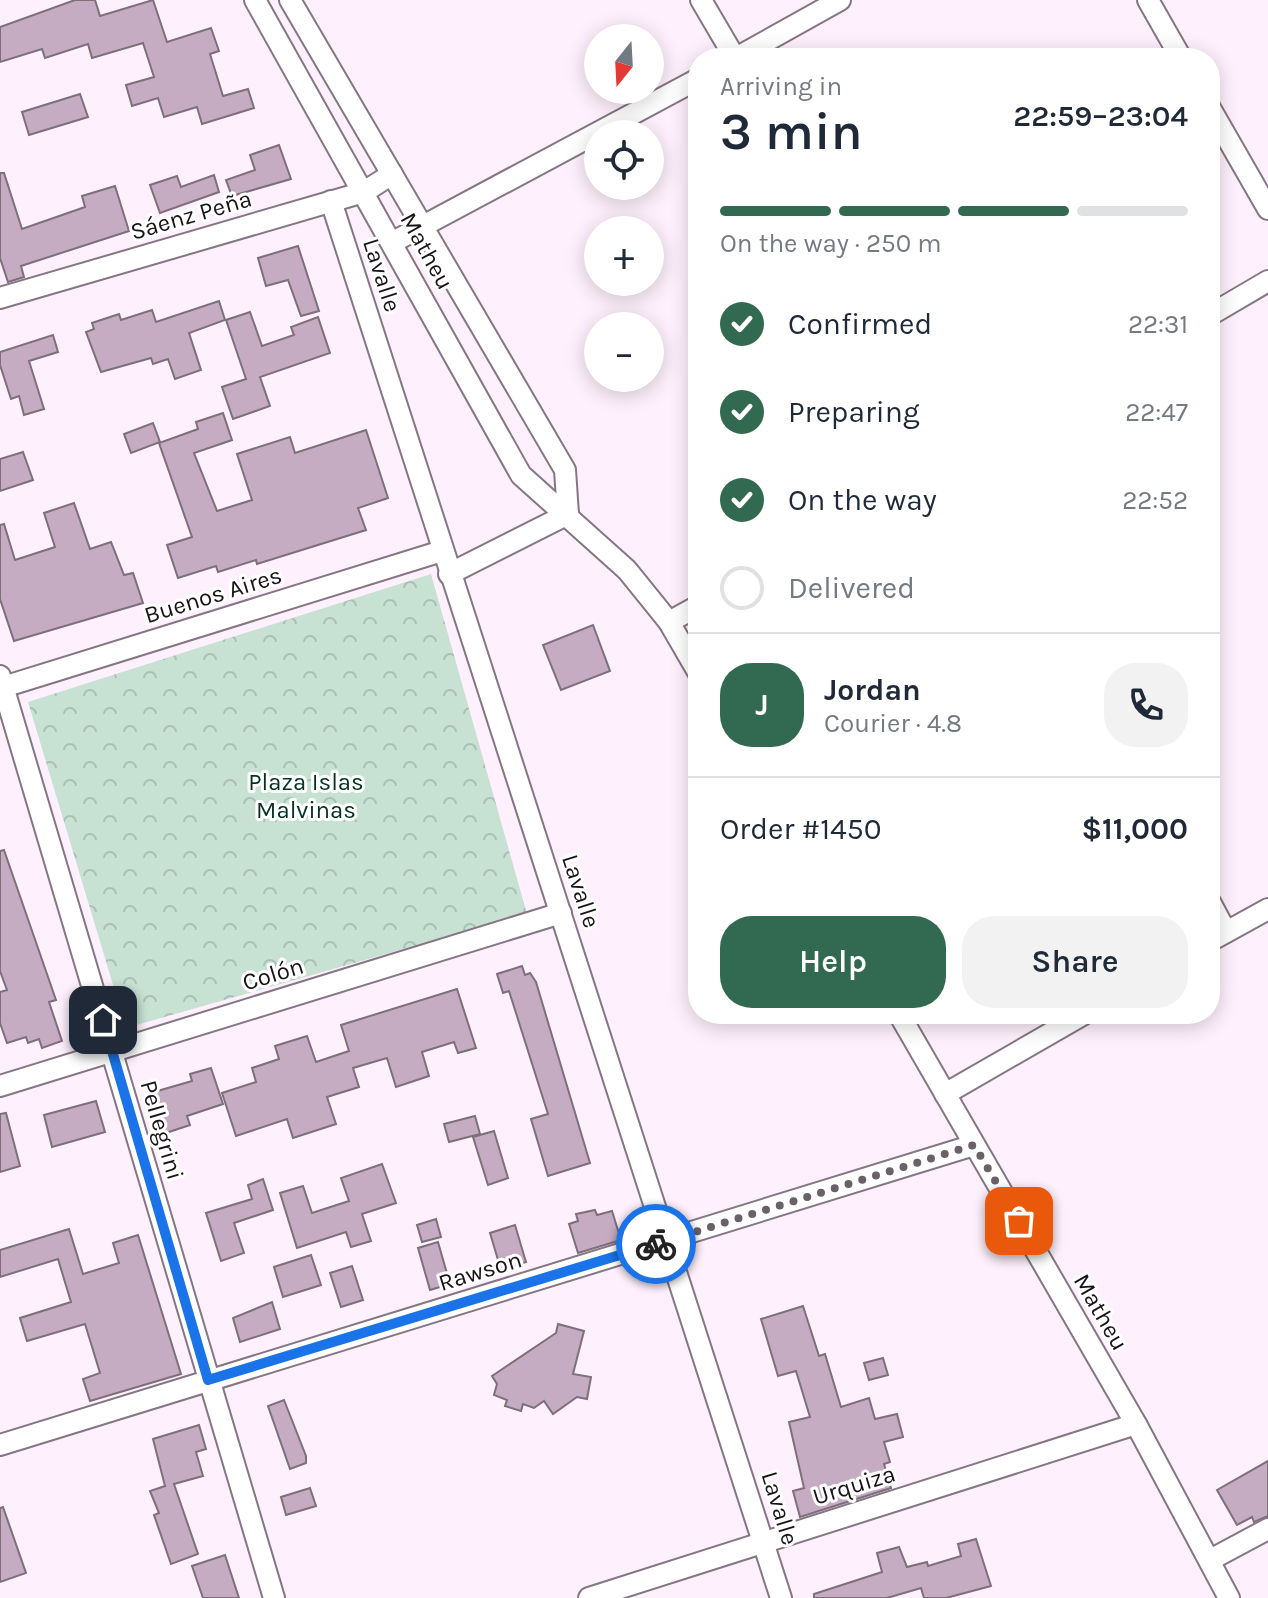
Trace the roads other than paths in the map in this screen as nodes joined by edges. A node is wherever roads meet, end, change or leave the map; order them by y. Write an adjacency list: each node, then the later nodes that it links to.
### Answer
1 (255, 0): 12 (street, Matheu)
2 (290, 0): 11 (street, Matheu)
3 (701, 0): 6 (street)
4 (840, 0): 7 (street)
5 (1148, 0): 8 (street)
6 (730, 48)
7 (754, 48)
8 (1175, 48)
9 (688, 84): 15 (street)
10 (1220, 125): 14 (street)
11 (392, 174): 12 (street, Sáenz Peña); 15 (street, Matheu)
12 (364, 192): 13 (street, Sáenz Peña); 16 (street, Matheu)
13 (331, 201): 18 (street, Sáenz Peña); 21 (street, Lavalle)
14 (1268, 209)
15 (424, 229): 16 (street); 20 (street, Matheu)
16 (393, 242): 20 (street, Matheu)
17 (1268, 281): 19 (street)
18 (0, 298)
19 (1220, 309)
20 (568, 514): 22 (street); 24 (street, Matheu)
21 (442, 551): 22 (street, Lavalle); 26 (street, Buenos Aires)
22 (449, 574): 28 (street, Lavalle)
23 (688, 612): 24 (street)
24 (669, 622): 25 (street, Matheu)
25 (688, 655)
26 (1, 684): 32 (street, Pellegrini)
27 (1268, 909): 29 (street)
28 (561, 913): 32 (street, Colón); 36 (street, Lavalle)
29 (1220, 935)
30 (905, 1024): 34 (street, Matheu)
31 (1067, 1024): 34 (street)
32 (112, 1051): 33 (street, Colón); 37 (street, Pellegrini)
33 (0, 1086)
34 (945, 1094): 35 (street, Matheu)
35 (974, 1145): 36 (street, Rawson); 38 (street, Matheu)
36 (669, 1241): 37 (street, Rawson); 41 (street, Lavalle)
37 (208, 1380): 39 (street, Rawson); 43 (street, Pellegrini)
38 (1136, 1424): 41 (street, Urquiza); 42 (street, Matheu)
39 (0, 1445)
40 (1268, 1529): 42 (street)
41 (763, 1541): 44 (street, Urquiza); 45 (street, Lavalle)
42 (1210, 1560): 46 (street, Matheu)
43 (274, 1598)
44 (589, 1598)
45 (781, 1598)
46 (1229, 1598)

